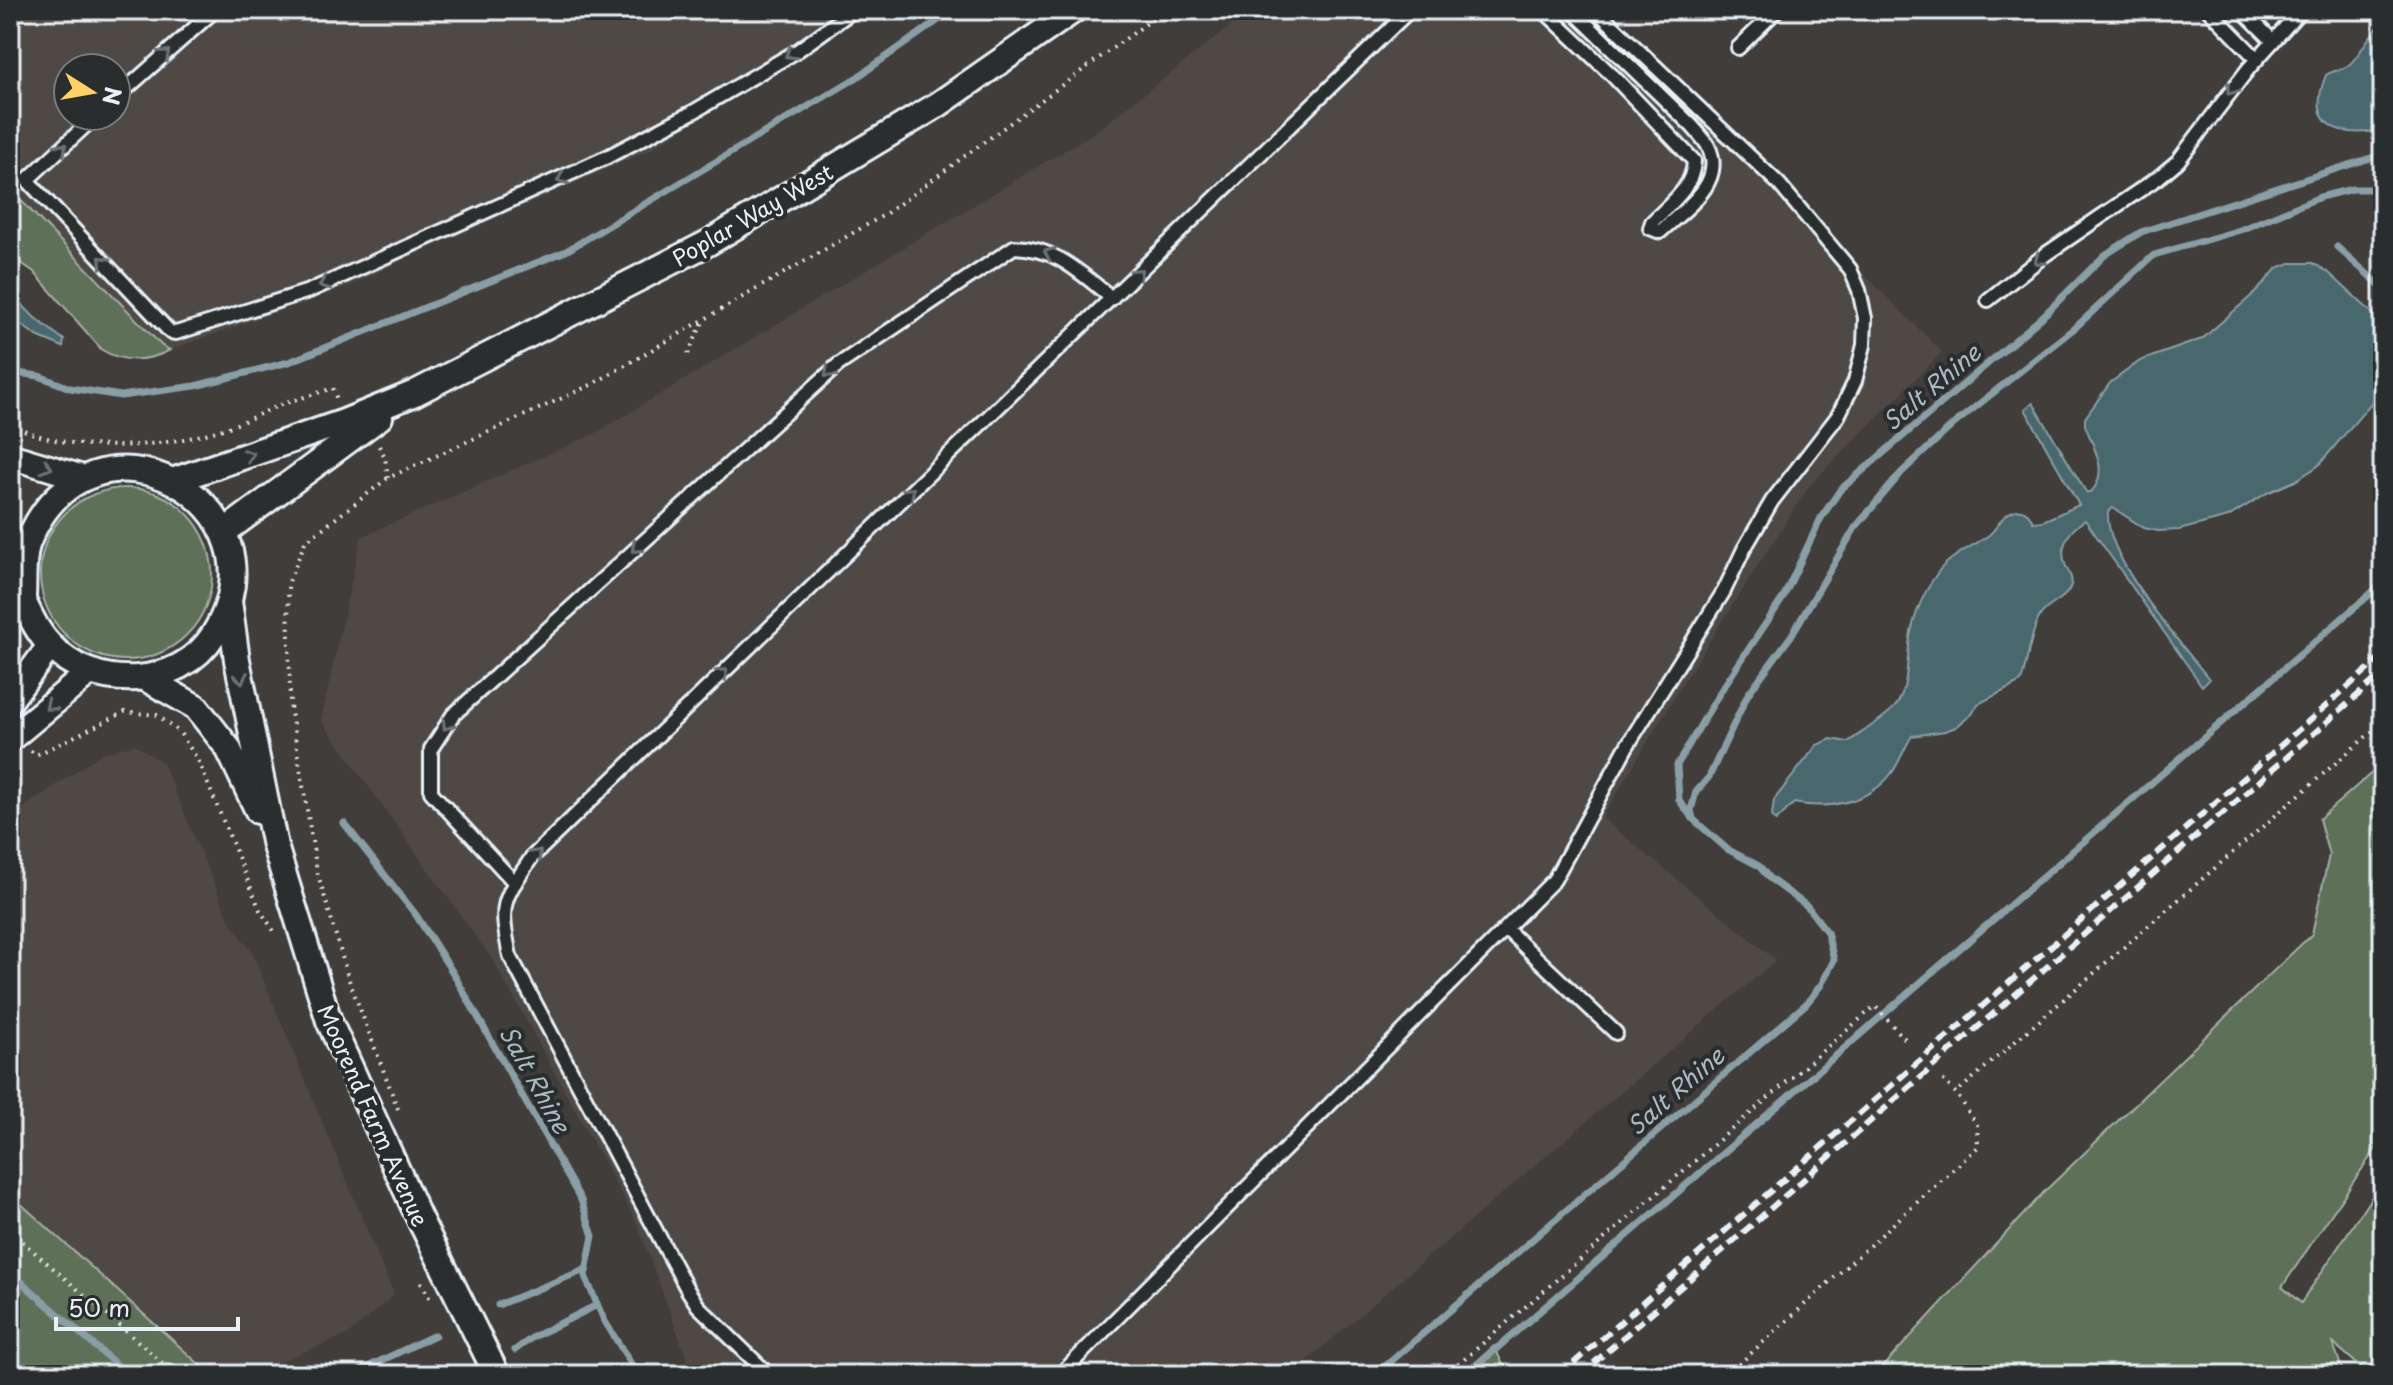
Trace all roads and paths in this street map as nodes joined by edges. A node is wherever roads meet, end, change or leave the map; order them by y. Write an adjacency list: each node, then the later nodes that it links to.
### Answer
1 (215, 10): 16 (lane, one-way to 1)
2 (854, 10): 17 (lane, one-way to 17)
3 (1074, 10): 23 (street, Poplar Way West)
4 (1165, 10): 20 (path)
5 (1410, 10): 18 (lane, one-way to 5)
6 (1543, 10): 7 (lane)
7 (1572, 10)
8 (1596, 10): 39 (lane)
9 (1777, 10): 14 (lane)
10 (2209, 10): 15 (lane)
11 (2242, 10): 13 (lane)
12 (2301, 10): 13 (lane)
13 (2273, 41): 15 (lane)
14 (1738, 48)
15 (2257, 59): 19 (lane, one-way to 19)
16 (132, 84)
17 (79, 132)
18 (1112, 298): 38 (lane, one-way to 18); 38 (lane, one-way to 38)
19 (1988, 300)
20 (704, 319): 21 (path); 26 (path)
21 (688, 354)
22 (10, 423): 23 (path)
23 (356, 424): 26 (path); 27 (street, Poplar Way West, one-way to 23); 28 (street, Poplar Way West)
24 (10, 456): 25 (street, one-way to 25)
25 (83, 478): 27 (street); 29 (street)
26 (388, 478): 45 (path)
27 (175, 480): 28 (street)
28 (224, 532): 30 (street)
29 (16, 587): 31 (street)
30 (229, 601): 33 (street); 37 (street, Moorend Farm Avenue, one-way to 37)
31 (50, 646): 32 (street); 34 (street)
32 (89, 673): 33 (street); 36 (street, one-way to 36)
33 (145, 678): 37 (street, Moorend Farm Avenue)
34 (10, 700)
35 (2383, 722): 44 (path)
36 (13, 737): 40 (path)
37 (275, 846): 50 (street, Moorend Farm Avenue)
38 (515, 883): 51 (lane)
39 (1507, 930): 41 (lane); 52 (lane)
40 (277, 935)
41 (1616, 1033)
42 (1906, 1040): 53 (path)
43 (1943, 1080): 44 (path)
44 (1956, 1093): 54 (path)
45 (399, 1112)
46 (10, 1231): 49 (path)
47 (419, 1278): 48 (path)
48 (433, 1305)
49 (173, 1375)
50 (497, 1375)
51 (769, 1375)
52 (1060, 1375)
53 (1446, 1375)
54 (1727, 1375)

